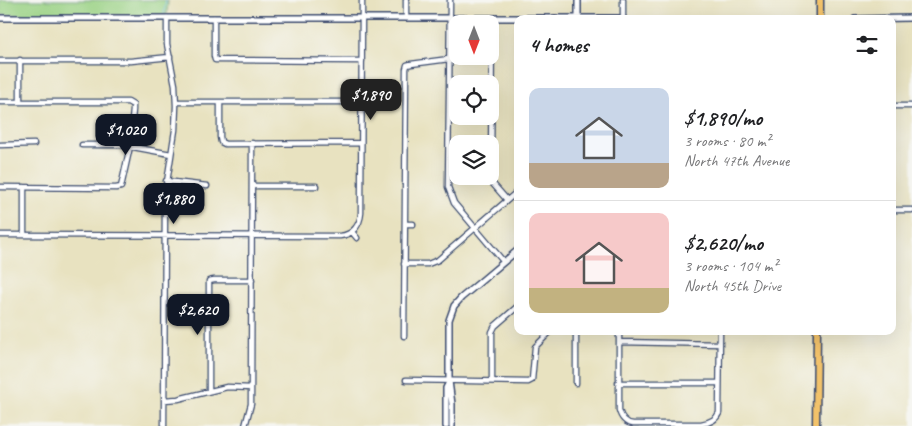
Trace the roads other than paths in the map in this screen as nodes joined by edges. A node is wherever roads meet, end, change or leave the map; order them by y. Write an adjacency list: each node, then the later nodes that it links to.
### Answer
1 (362, 0): 14 (street)
2 (406, 0): 15 (street)
3 (450, 0): 7 (street)
4 (578, 0): 8 (street)
5 (622, 0): 9 (street)
6 (820, 0): 10 (main road)
7 (450, 15)
8 (578, 15)
9 (622, 15)
10 (820, 15)
11 (0, 18): 12 (street)
12 (166, 18): 13 (street); 21 (street)
13 (214, 18): 14 (street); 25 (street)
14 (362, 18): 15 (street); 25 (street)
15 (406, 18): 16 (street)
16 (449, 18)
17 (499, 18): 18 (street)
18 (514, 18)
19 (896, 18): 20 (street)
20 (912, 18)
21 (170, 57): 24 (street); 29 (street)
22 (449, 59): 51 (street); 54 (street)
23 (0, 60): 24 (street)
24 (20, 60): 28 (street)
25 (362, 61): 31 (street)
26 (492, 65): 48 (street)
27 (0, 102): 28 (street)
28 (20, 102): 39 (street)
29 (176, 102): 30 (street); 40 (street)
30 (220, 102): 31 (street); 35 (street)
31 (362, 102): 36 (street)
32 (896, 106): 33 (street)
33 (912, 106)
34 (34, 144): 37 (street)
35 (252, 144): 36 (street); 43 (street)
36 (361, 144): 57 (street)
37 (0, 145)
38 (82, 145): 39 (street)
39 (129, 146): 40 (street); 46 (street)
40 (171, 154): 41 (street)
41 (166, 182): 42 (street); 62 (street)
42 (207, 186)
43 (253, 186): 44 (street); 63 (street)
44 (316, 186)
45 (0, 187): 46 (street)
46 (24, 188): 59 (street)
47 (514, 194): 48 (street)
48 (507, 200): 54 (street)
49 (896, 210): 50 (street)
50 (912, 210)
51 (405, 224): 52 (street); 68 (street)
52 (414, 224)
53 (120, 228): 61 (street)
54 (475, 228): 67 (street); 68 (street)
55 (70, 229): 60 (street)
56 (297, 229): 64 (street)
57 (352, 232): 64 (street); 65 (street)
58 (0, 235): 59 (street)
59 (24, 235): 60 (street)
60 (70, 235): 61 (street)
61 (120, 235): 62 (street)
62 (165, 235): 63 (street); 87 (street)
63 (252, 236): 64 (street); 69 (street)
64 (297, 236)
65 (357, 238)
66 (514, 253): 67 (street)
67 (503, 261): 80 (street)
68 (404, 264): 76 (street)
69 (252, 280): 85 (street); 86 (street)
70 (514, 309): 81 (street)
71 (547, 335): 81 (street)
72 (576, 335): 82 (street)
73 (619, 335): 77 (street)
74 (720, 335): 78 (street)
75 (817, 335): 93 (main road)
76 (404, 336)
77 (620, 342): 78 (street); 83 (street)
78 (720, 344): 84 (street)
79 (406, 380): 80 (street)
80 (449, 381): 81 (street); 91 (street); 92 (street)
81 (492, 382)
82 (576, 382)
83 (618, 383): 84 (street); 88 (street)
84 (719, 384): 88 (street)
85 (251, 388): 86 (street); 90 (street)
86 (209, 391): 87 (street)
87 (164, 400): 89 (street)
88 (665, 425)
89 (164, 426)
90 (245, 426)
91 (446, 426)
92 (452, 426)
93 (816, 426)

